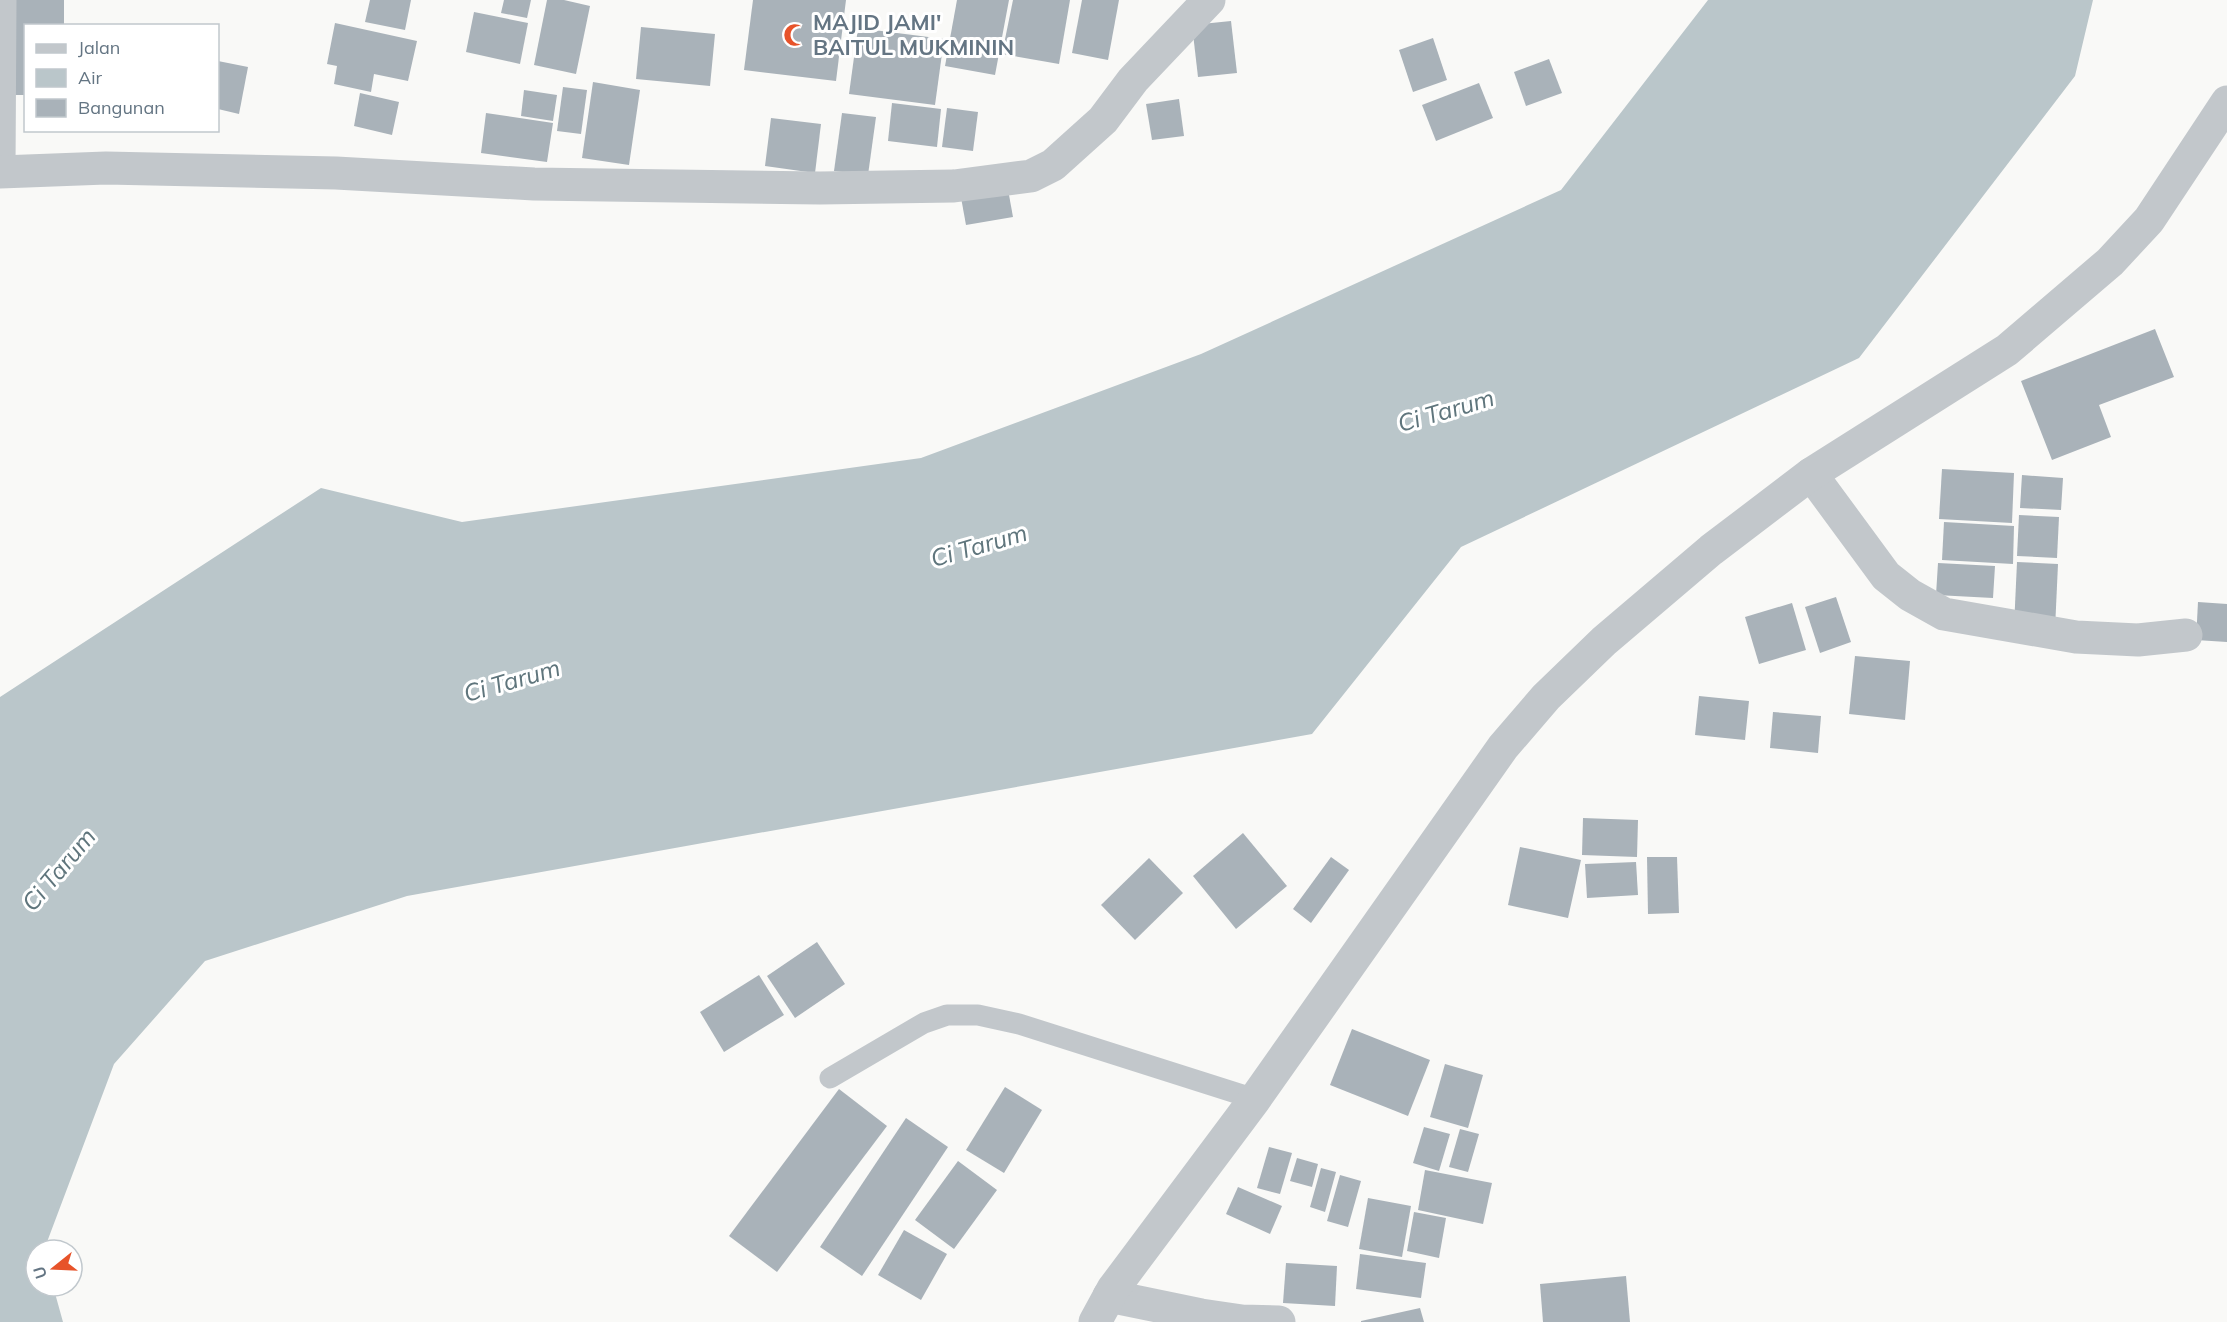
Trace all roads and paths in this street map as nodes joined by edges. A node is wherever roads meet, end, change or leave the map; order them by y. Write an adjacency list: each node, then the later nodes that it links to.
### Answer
1 (6, 0): 4 (lane)
2 (1209, 0): 4 (street)
3 (2227, 102): 5 (street)
4 (3, 171)
5 (1811, 474): 6 (street); 8 (street)
6 (2186, 635)
7 (831, 1078): 8 (lane)
8 (1255, 1099): 9 (street)
9 (1102, 1309): 10 (street)
10 (1279, 1322)

